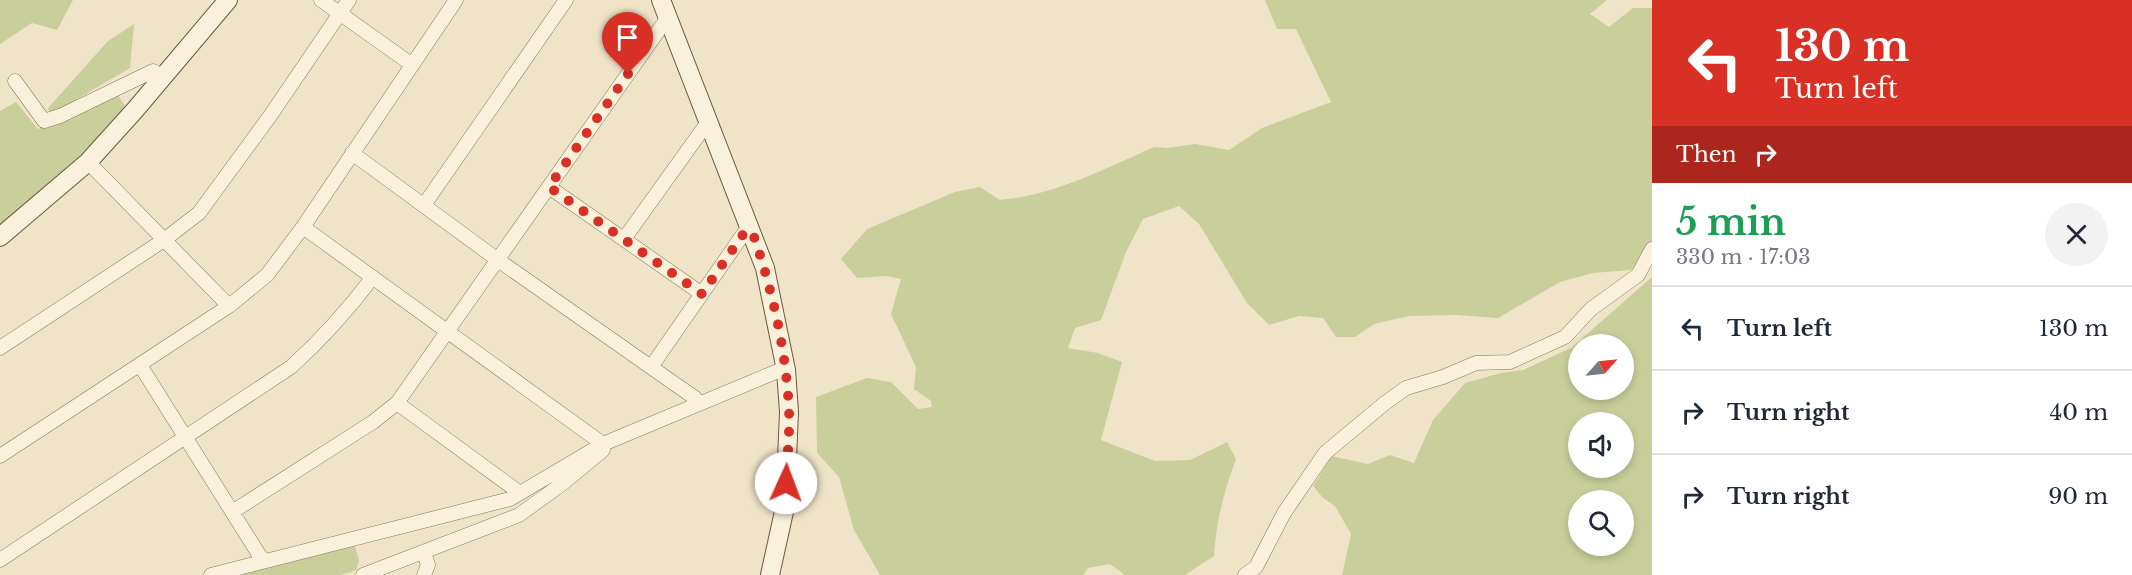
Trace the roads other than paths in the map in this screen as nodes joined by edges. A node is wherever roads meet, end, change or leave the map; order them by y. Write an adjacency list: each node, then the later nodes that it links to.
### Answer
1 (228, 0): 9 (street)
2 (321, 0): 7 (street)
3 (349, 0): 7 (street)
4 (456, 0): 8 (street)
5 (566, 0): 15 (street)
6 (664, 8): 11 (street); 14 (street)
7 (340, 13): 8 (street); 20 (street)
8 (411, 64): 12 (street)
9 (164, 77): 10 (street); 13 (street)
10 (15, 81)
11 (710, 124): 17 (street); 19 (street)
12 (352, 153): 15 (street); 16 (street)
13 (88, 162): 18 (street); 20 (street)
14 (549, 187): 19 (street); 22 (street)
15 (424, 205): 22 (street)
16 (303, 227): 23 (street); 25 (street)
17 (752, 231): 24 (street); 30 (street)
18 (0, 237)
19 (624, 239): 24 (street)
20 (164, 240): 25 (street); 27 (street)
21 (1652, 249): 45 (street)
22 (498, 260): 26 (street); 29 (street)
23 (372, 276): 26 (street); 33 (street)
24 (702, 294): 29 (street)
25 (230, 306): 28 (street)
26 (449, 331): 31 (street); 34 (street)
27 (0, 348)
28 (140, 365): 33 (street); 35 (street)
29 (651, 367): 32 (street)
30 (786, 370): 32 (street); 44 (street)
31 (397, 403): 36 (street); 37 (street)
32 (698, 404): 34 (street)
33 (184, 438): 37 (street); 39 (street)
34 (603, 444): 36 (street); 38 (street)
35 (0, 456)
36 (520, 493): 40 (street)
37 (232, 512): 40 (street)
38 (424, 552): 42 (street); 43 (street)
39 (0, 560)
40 (264, 561): 41 (street)
41 (211, 575)
42 (363, 575)
43 (424, 575)
44 (770, 575)
45 (1245, 575)

